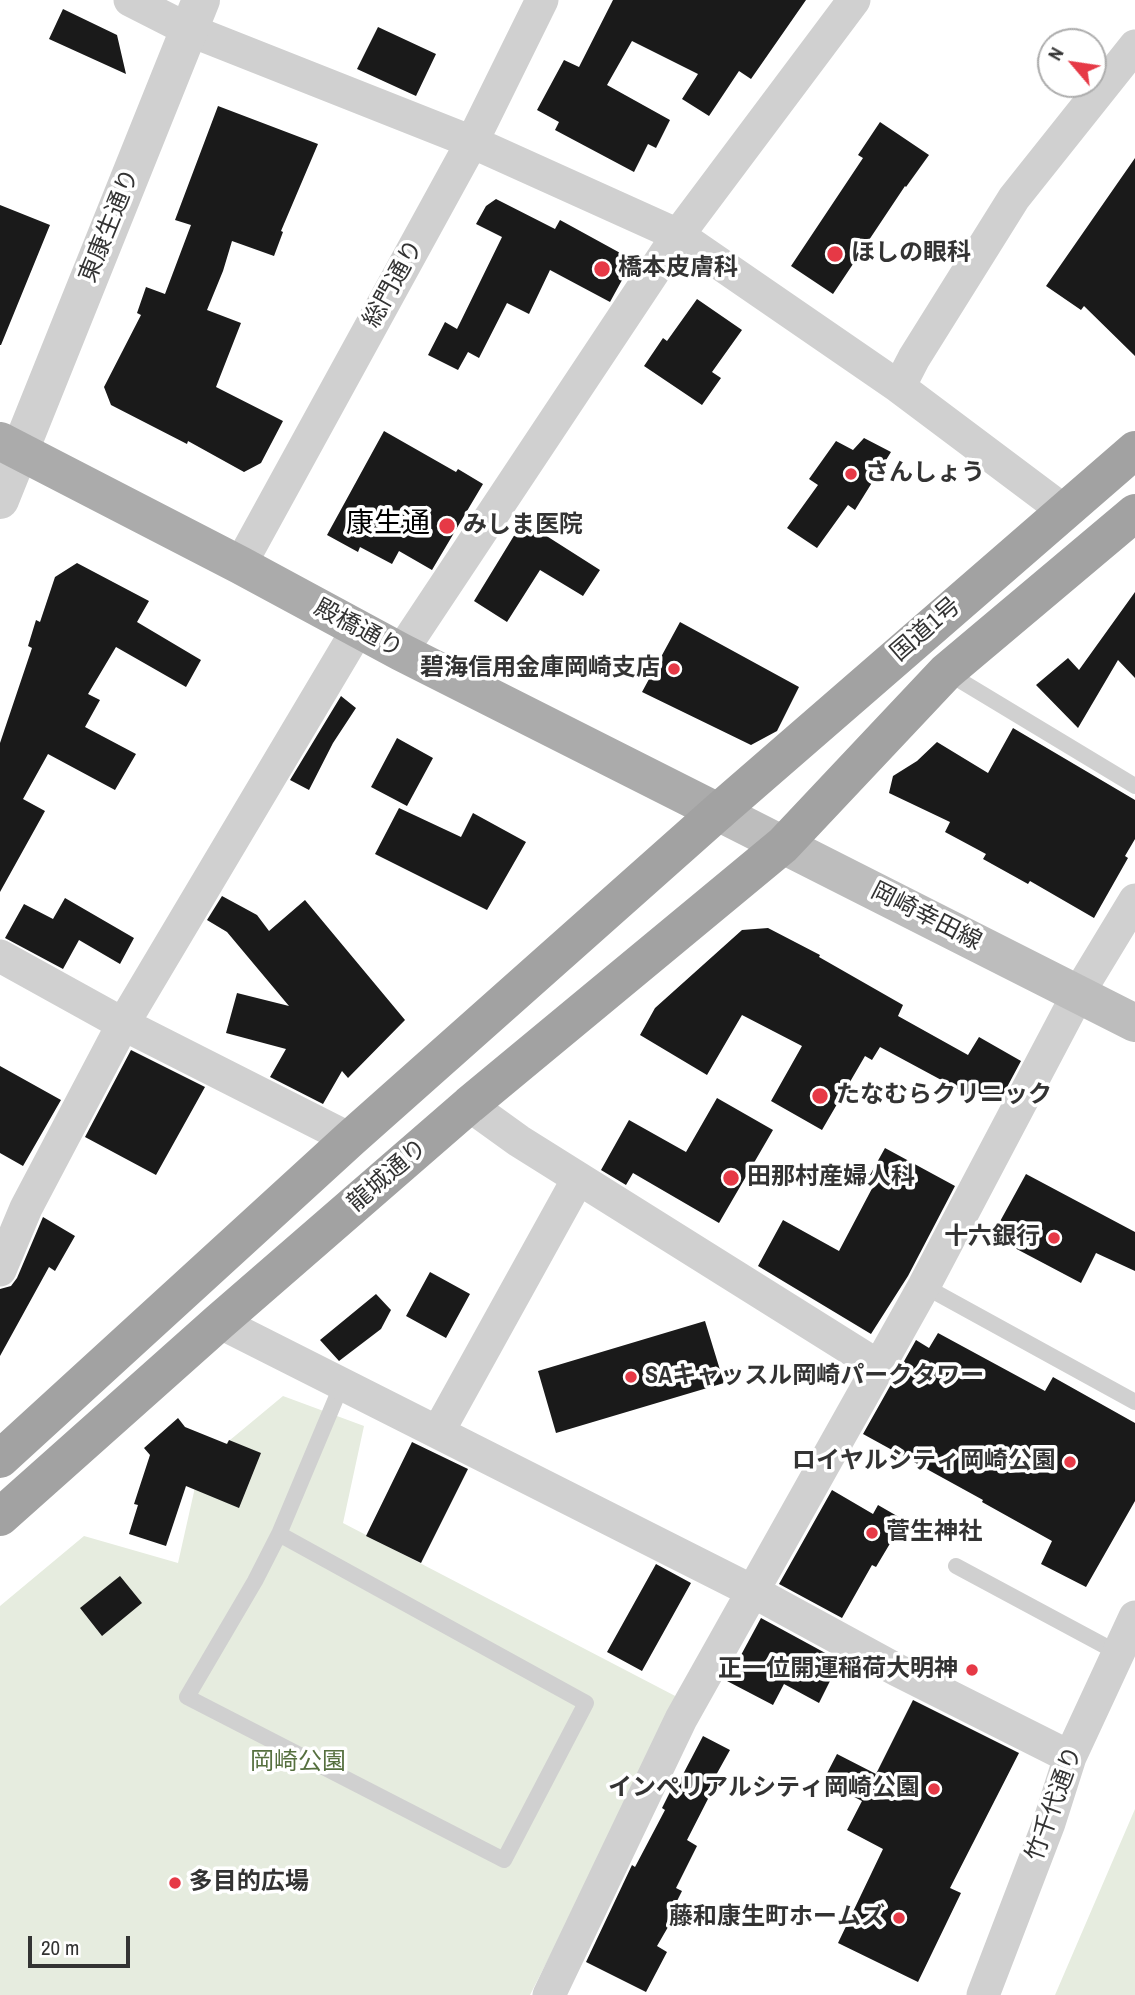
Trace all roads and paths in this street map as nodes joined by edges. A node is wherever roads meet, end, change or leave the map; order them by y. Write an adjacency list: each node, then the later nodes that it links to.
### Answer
1 (130, 0): 4 (street)
2 (542, 0): 6 (street, 総門通り)
3 (854, 0): 7 (street)
4 (195, 15): 6 (street); 9 (street, 東康生通り)
5 (1135, 46): 8 (street)
6 (472, 142): 7 (street); 14 (street, 総門通り)
7 (678, 235): 8 (street); 16 (street)
8 (899, 387): 12 (street)
9 (10, 446): 11 (street, 東康生通り); 14 (main road, 殿橋通り)
10 (1135, 450): 12 (highway, 国道1号)
11 (0, 500)
12 (1063, 510): 19 (highway, 国道1号)
13 (1135, 513): 17 (highway, 国道1号)
14 (240, 565): 15 (main road, 殿橋通り)
15 (358, 629): 16 (main road, 殿橋通り); 25 (street)
16 (401, 652): 19 (main road, 殿橋通り)
17 (946, 672): 18 (lane); 20 (highway, 国道1号)
18 (1135, 786)
19 (718, 812): 20 (main road, 岡崎幸田線); 27 (highway)
20 (783, 845): 23 (main road, 岡崎幸田線); 26 (highway, 龍城通り)
21 (1135, 900): 23 (street)
22 (0, 956): 25 (street)
23 (1078, 994): 24 (main road, 岡崎幸田線); 30 (street)
24 (1135, 1023)
25 (123, 1024): 27 (street); 29 (street)
26 (469, 1105): 28 (street); 31 (highway, 龍城通り)
27 (350, 1139): 36 (highway)
28 (578, 1178): 32 (street); 35 (street)
29 (0, 1270)
30 (924, 1286): 32 (street); 34 (lane)
31 (219, 1322): 33 (street); 37 (highway, 龍城通り)
32 (878, 1366): 40 (street)
33 (342, 1384): 35 (street); 38 (lane)
34 (1135, 1402)
35 (438, 1433): 40 (street)
36 (7, 1444)
37 (0, 1517)
38 (279, 1534): 38 (lane)
39 (956, 1566): 42 (lane)
40 (754, 1592): 43 (street); 44 (street)
41 (1135, 1617): 42 (street, 竹千代通り)
42 (1118, 1653): 43 (street, 竹千代通り)
43 (1070, 1757): 45 (street, 竹千代通り)
44 (548, 1995)
45 (983, 1995)

